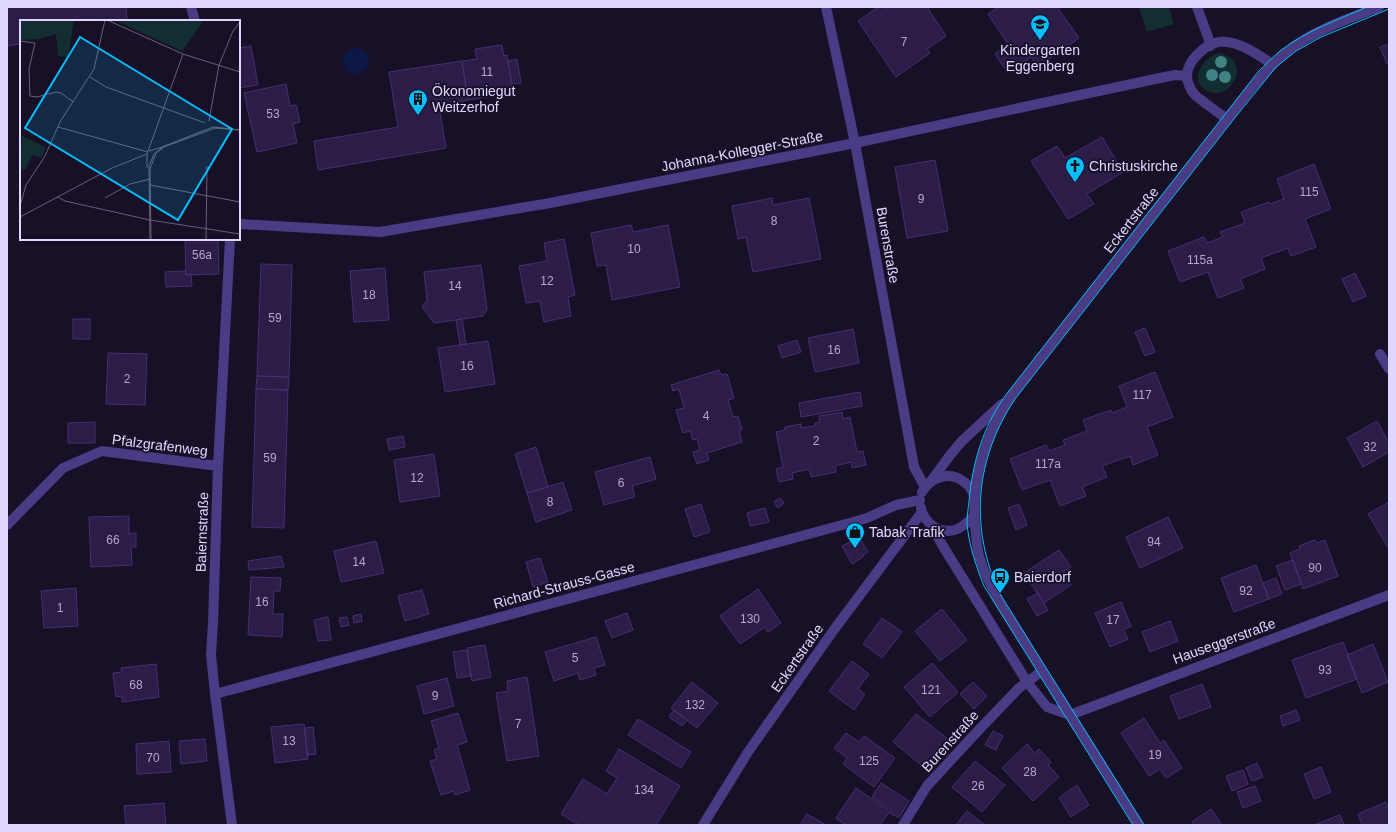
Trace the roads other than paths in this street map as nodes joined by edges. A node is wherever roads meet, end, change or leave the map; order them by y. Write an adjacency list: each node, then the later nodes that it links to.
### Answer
1 (191, 7): 5 (street)
2 (826, 7): 10 (street, Burenstraße)
3 (1197, 7): 6 (street)
4 (1379, 7): 7 (street, Eckertstraße)
5 (195, 20)
6 (1210, 46): 7 (street); 8 (street)
7 (1272, 64): 9 (street, Eckertstraße)
8 (1187, 76): 9 (street); 10 (street, Johanna-Kollegger-Straße)
9 (1227, 119): 15 (street, Eckertstraße)
10 (855, 143): 11 (street, Johanna-Kollegger-Straße); 17 (street, Burenstraße)
11 (240, 224)
12 (230, 240): 16 (street, Baiernstraße)
13 (1380, 354): 14 (street)
14 (1389, 369)
15 (1011, 396): 17 (street, Eckertstraße); 18 (street, Eckertstraße)
16 (218, 466): 22 (street, Pfalzgrafenweg); 27 (street, Baiernstraße)
17 (928, 484): 18 (street); 19 (street)
18 (974, 496): 21 (street, Eckertstraße)
19 (920, 500): 20 (street); 27 (street, Richard-Strauss-Gasse)
20 (922, 512): 23 (street); 30 (street, Eckertstraße)
21 (973, 517): 23 (street); 25 (street)
22 (7, 525)
23 (933, 527): 26 (street)
24 (1389, 595): 28 (street, Hauseggerstraße)
25 (1042, 671): 26 (street, Burenstraße); 28 (street)
26 (1027, 682): 28 (street); 31 (street, Burenstraße)
27 (215, 694): 29 (street, Baiernstraße)
28 (1070, 715): 32 (street)
29 (232, 825)
30 (703, 825)
31 (903, 825)
32 (1139, 825)

